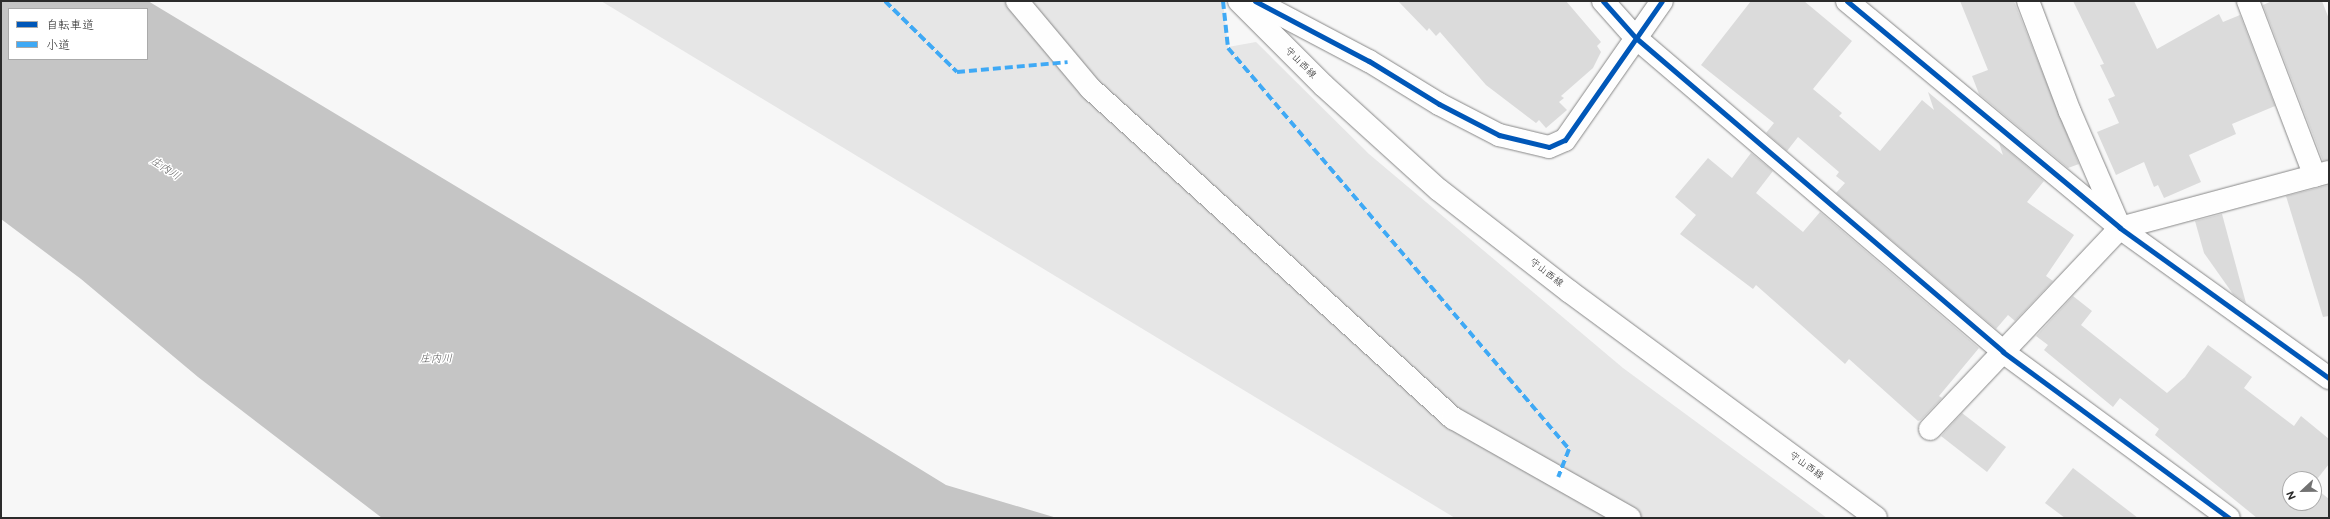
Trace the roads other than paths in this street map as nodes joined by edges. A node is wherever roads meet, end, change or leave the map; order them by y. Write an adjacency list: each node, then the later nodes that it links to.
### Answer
1 (1017, 1): 15 (street)
2 (1239, 1): 16 (street, 守山西線)
3 (1255, 1): 9 (street)
4 (1603, 1): 9 (street)
5 (1662, 1): 9 (street)
6 (1848, 1): 11 (street)
7 (2028, 1): 11 (street)
8 (2248, 1): 10 (street)
9 (1636, 38): 12 (street)
10 (2322, 174): 11 (street)
11 (2120, 228): 12 (street); 13 (street)
12 (2003, 352): 14 (street); 17 (street)
13 (2329, 378)
14 (1930, 429)
15 (1630, 518)
16 (1876, 518)
17 (2229, 518)

